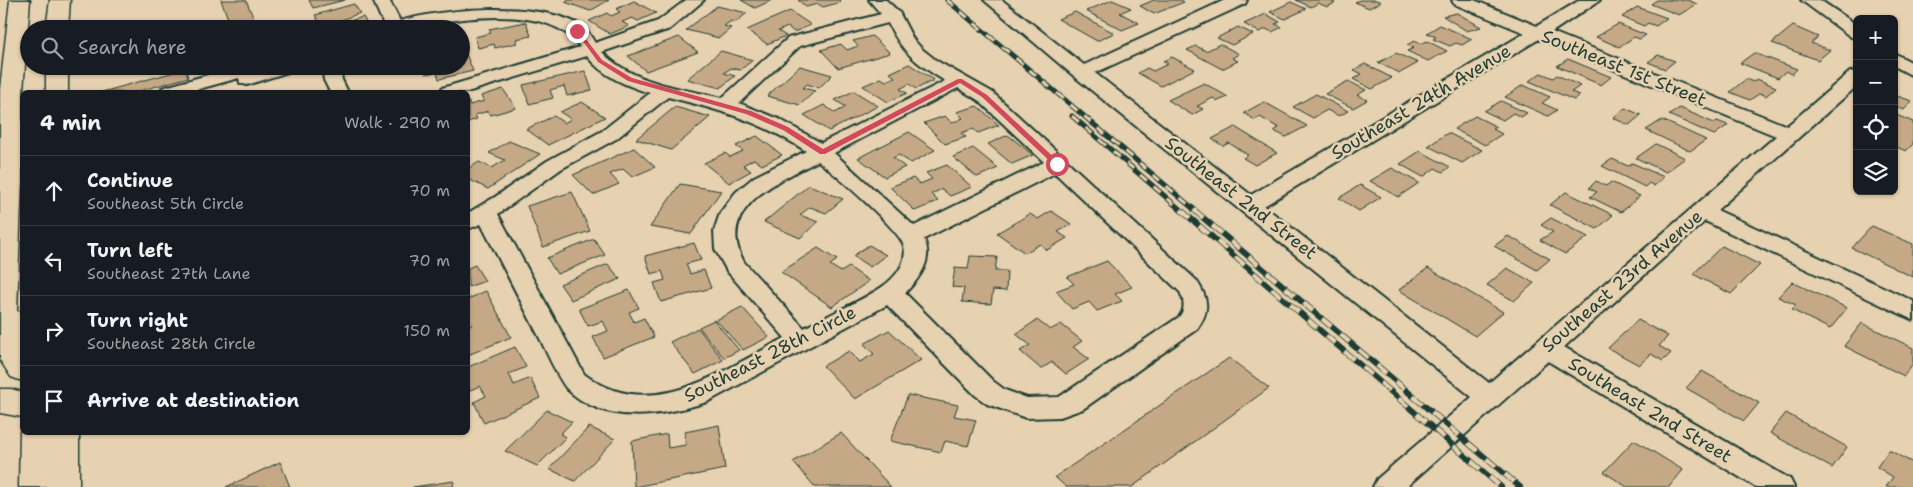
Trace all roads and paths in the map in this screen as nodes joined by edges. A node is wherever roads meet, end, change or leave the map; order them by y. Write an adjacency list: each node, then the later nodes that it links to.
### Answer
1 (20, 0): 38 (main road)
2 (60, 0): 13 (main road)
3 (381, 0): 14 (street)
4 (696, 0): 18 (street)
5 (877, 0): 12 (street)
6 (992, 0): 23 (street, Southeast 2nd Street)
7 (1239, 0): 23 (street)
8 (1460, 0): 17 (street, Southeast 1st Street)
9 (1592, 0): 17 (street, Southeast 24th Avenue)
10 (1809, 0): 16 (street)
11 (539, 6): 15 (street); 18 (street)
12 (893, 16): 29 (street); 36 (street)
13 (58, 20)
14 (389, 20)
15 (432, 20)
16 (1853, 30)
17 (1538, 32): 37 (street, Southeast 1st Street); 41 (street, Southeast 24th Avenue)
18 (590, 50): 34 (street); 35 (street)
19 (1913, 53): 20 (street)
20 (1898, 57)
21 (1897, 60): 22 (street)
22 (1913, 71)
23 (1081, 72): 41 (street, Southeast 2nd Street)
24 (57, 75): 30 (main road)
25 (228, 75): 31 (street)
26 (258, 75): 32 (street)
27 (332, 75): 33 (street)
28 (1853, 79): 37 (street, Southeast 23rd Avenue)
29 (960, 80): 39 (street); 40 (street)
30 (57, 90)
31 (176, 90)
32 (208, 90)
33 (338, 90)
34 (456, 90)
35 (665, 90): 36 (street); 43 (street)
36 (726, 105): 39 (street)
37 (1789, 134): 42 (street, Southeast 23rd Avenue)
38 (11, 141): 45 (main road)
39 (823, 152): 44 (street); 48 (street)
40 (1057, 164): 44 (street); 46 (street)
41 (1250, 205): 52 (street, Southeast 2nd Street)
42 (1702, 211): 47 (street); 49 (street, Southeast 23rd Avenue)
43 (477, 217): 48 (street, Southeast 28th Circle)
44 (910, 236): 46 (street, Southeast 28th Circle)
45 (4, 270): 50 (main road); 51 (main road)
46 (890, 293): 48 (street, Southeast 28th Circle)
47 (1913, 311)
48 (801, 340)
49 (1546, 348): 52 (street, Southeast 23rd Avenue); 60 (street, Southeast 2nd Street)
50 (0, 349)
51 (20, 367)
52 (1489, 397): 59 (street, Southeast 23rd Avenue)
53 (0, 401): 54 (main road)
54 (20, 404)
55 (37, 435): 57 (main road)
56 (62, 435): 58 (main road)
57 (36, 487)
58 (62, 487)
59 (1387, 487)
60 (1780, 487)

